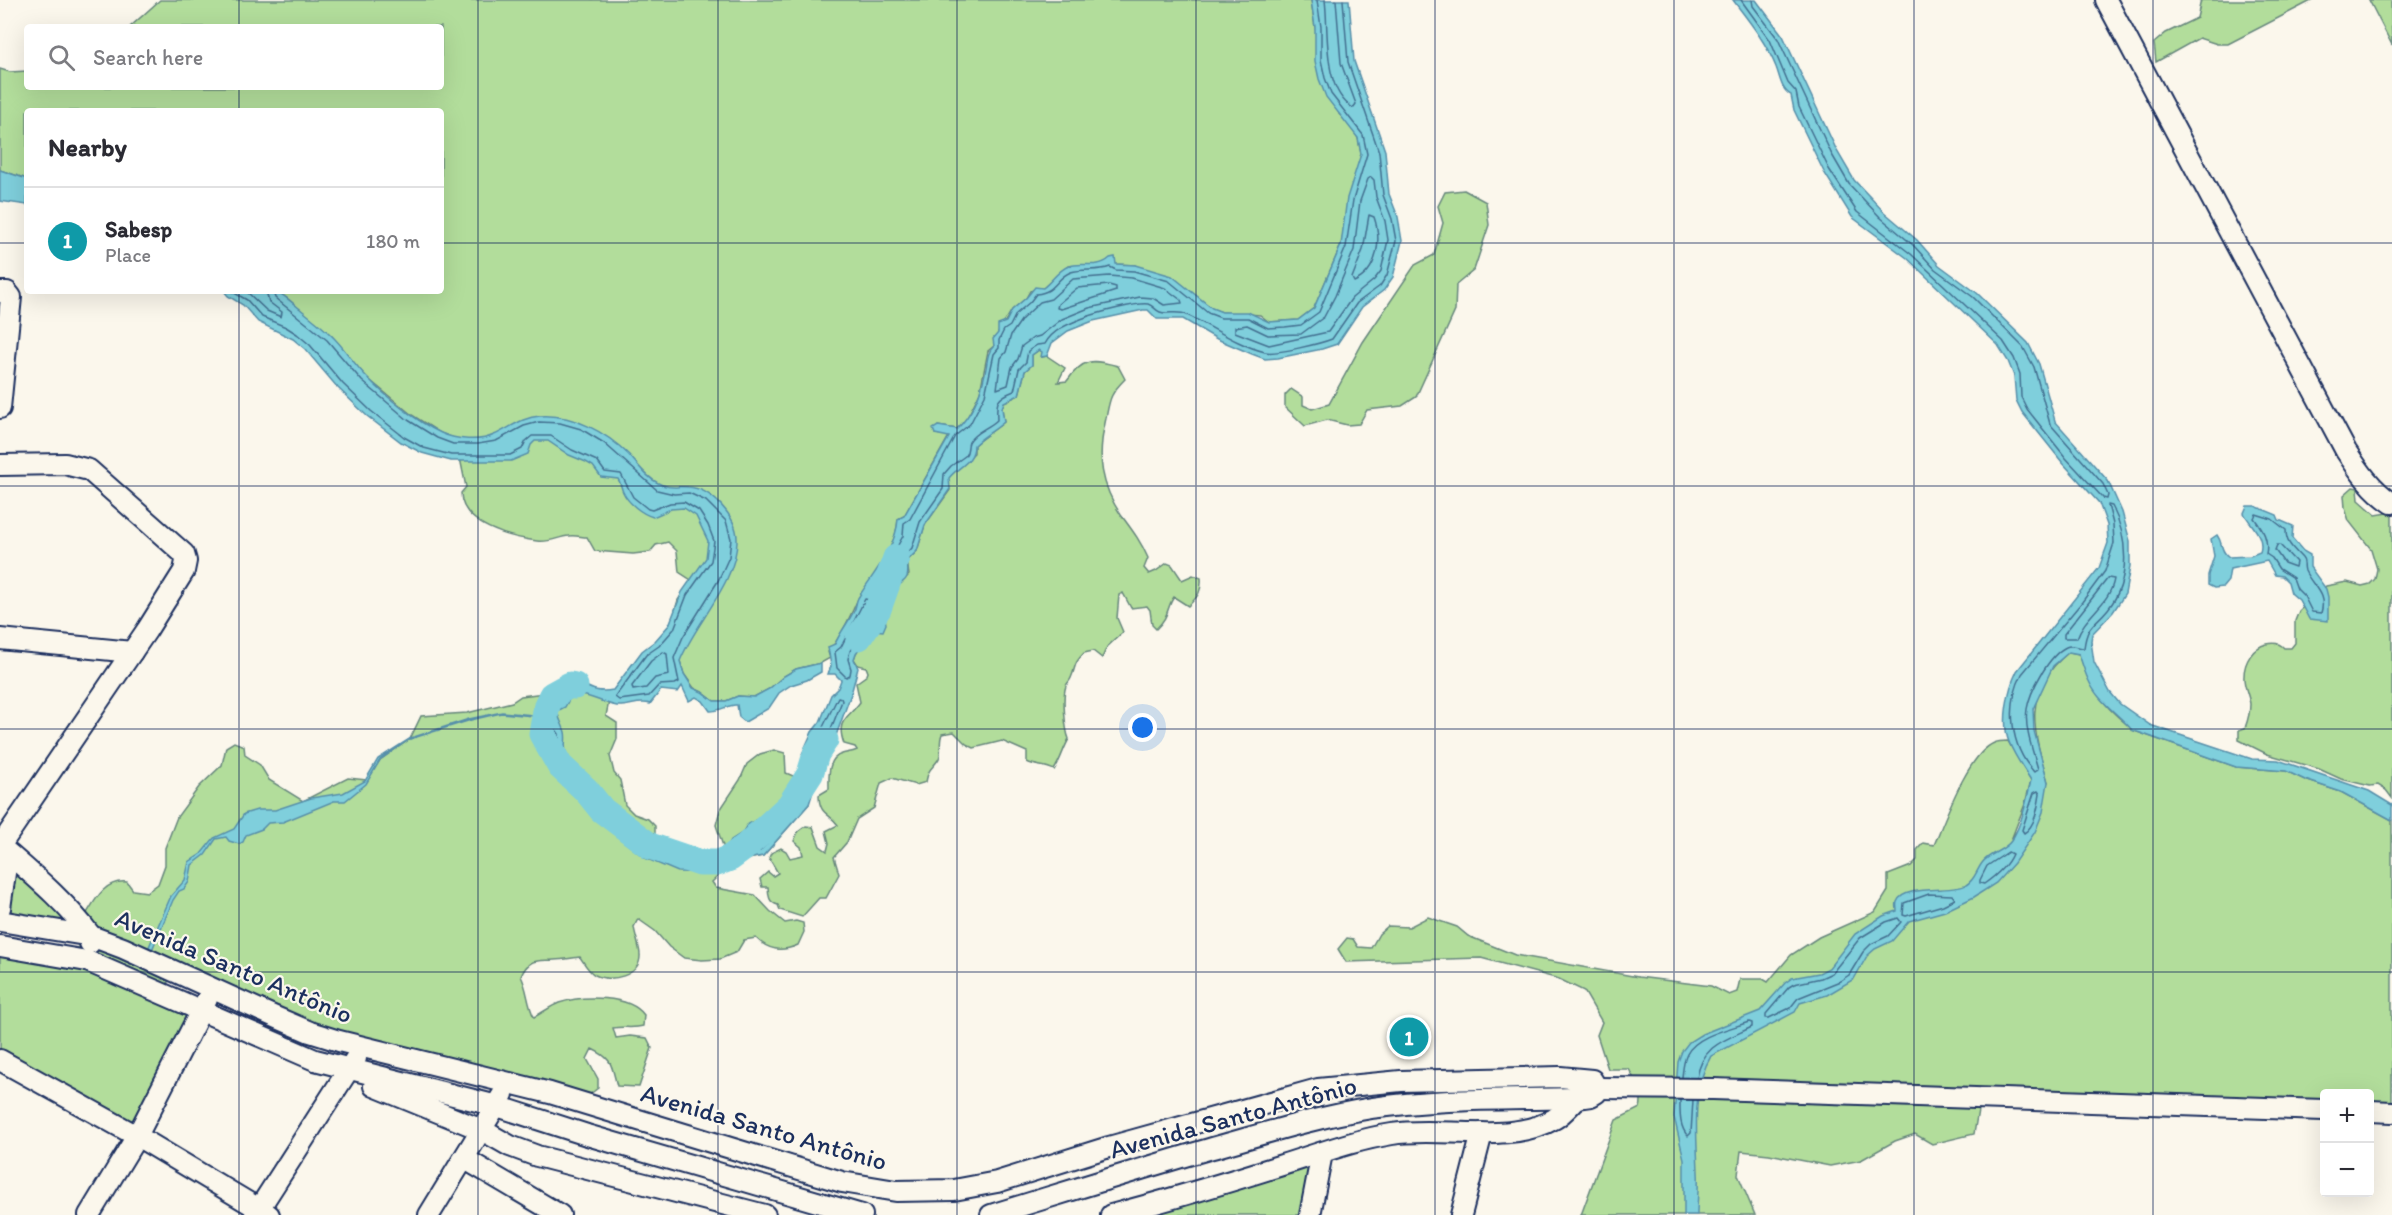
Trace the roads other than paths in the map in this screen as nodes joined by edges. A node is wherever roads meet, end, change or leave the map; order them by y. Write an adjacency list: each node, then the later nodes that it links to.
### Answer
1 (2106, 0): 5 (street)
2 (4, 292): 3 (street)
3 (0, 408)
4 (0, 465): 7 (street)
5 (2392, 503)
6 (0, 639): 7 (street)
7 (132, 652): 8 (street)
8 (0, 846): 9 (street); 11 (street)
9 (0, 908)
10 (0, 921): 11 (street, Avenida Santo Antônio)
11 (91, 936): 13 (street); 14 (street, Avenida Santo Antônio)
12 (0, 946): 13 (street, Avenida Santo Antônio)
13 (87, 961): 15 (street, Avenida Santo Antônio)
14 (212, 988): 15 (street); 16 (street, Avenida Santo Antônio)
15 (202, 1011): 18 (street, Avenida Santo Antônio); 29 (street)
16 (362, 1048): 18 (street); 20 (street, Avenida Santo Antônio)
17 (0, 1060): 29 (street)
18 (348, 1072): 23 (street, Avenida Santo Antônio); 27 (street); 32 (street)
19 (1577, 1077): 20 (street, Avenida Santo Antônio); 21 (street, Avenida Santo Antônio); 22 (street)
20 (509, 1083): 23 (street)
21 (1597, 1088): 22 (street, Avenida Santo Antônio); 24 (street, Avenida Santo Antônio)
22 (1577, 1098): 28 (street); 38 (street, Avenida Santo Antônio)
23 (497, 1106): 27 (street); 37 (street, Avenida Santo Antônio)
24 (2320, 1110)
25 (2374, 1111): 26 (street)
26 (2392, 1112)
27 (482, 1130): 31 (street); 36 (street)
28 (1482, 1133): 30 (street); 41 (street)
29 (137, 1136): 32 (street); 33 (street)
30 (1322, 1153): 39 (street); 40 (street)
31 (465, 1159): 34 (street); 35 (street)
32 (261, 1213)
33 (89, 1215)
34 (429, 1215)
35 (560, 1215)
36 (765, 1215)
37 (862, 1215)
38 (991, 1215)
39 (1112, 1215)
40 (1310, 1215)
41 (1461, 1215)

